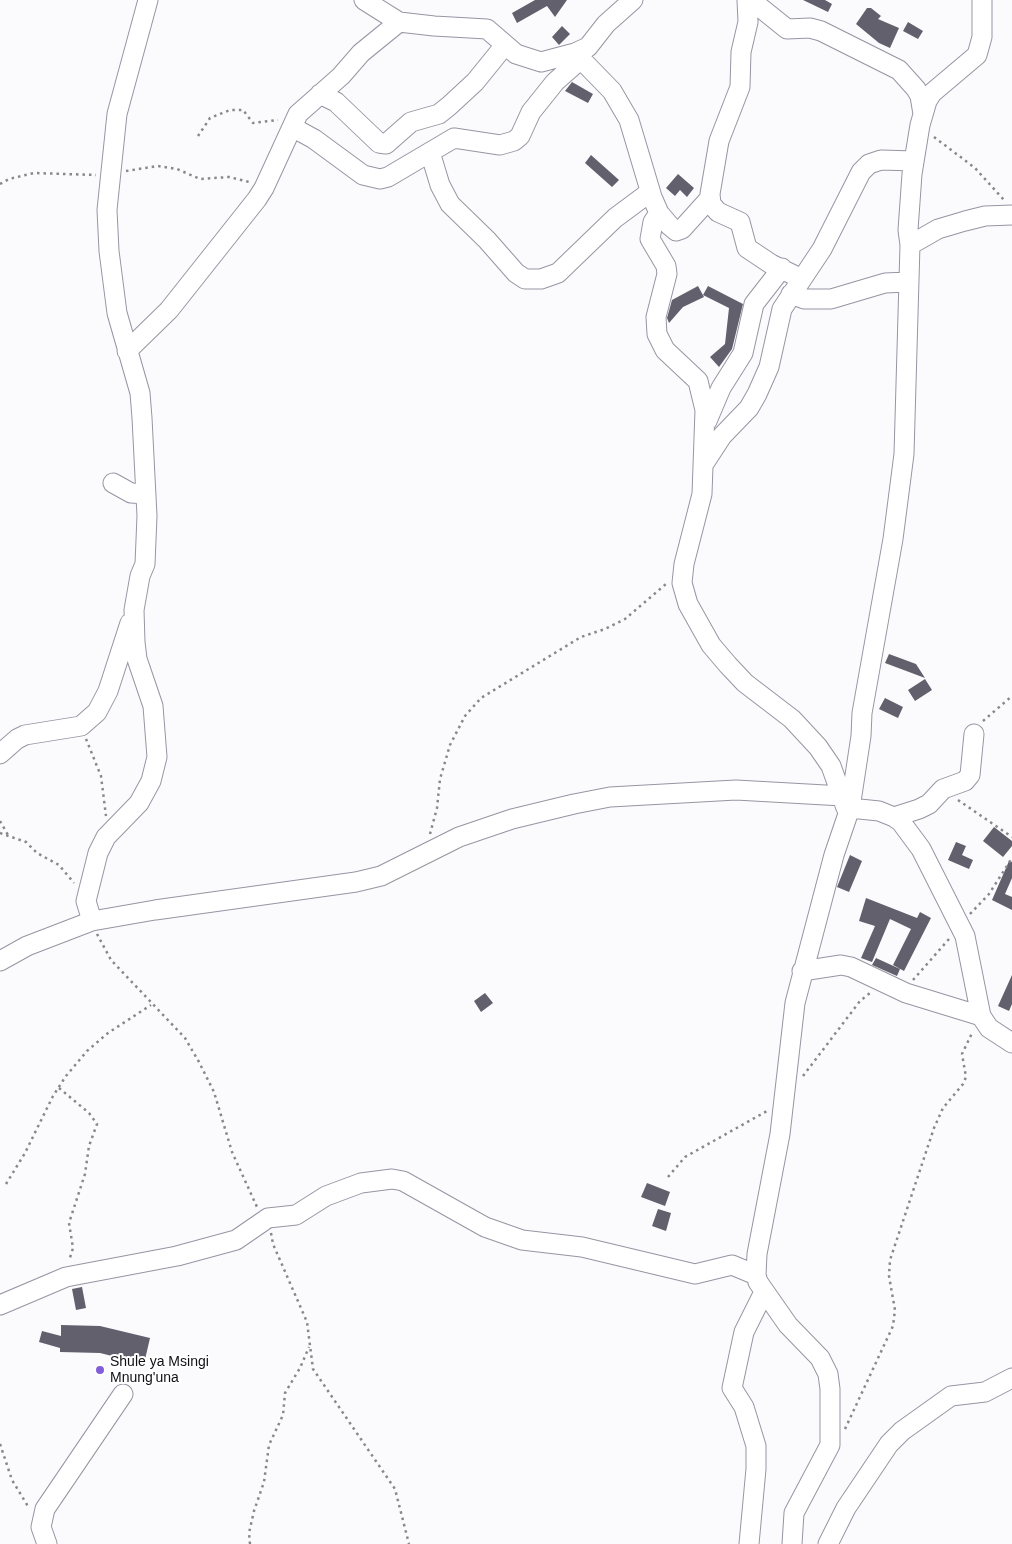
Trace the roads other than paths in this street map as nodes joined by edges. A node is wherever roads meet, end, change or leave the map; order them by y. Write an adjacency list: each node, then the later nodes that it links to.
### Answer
1 (148, 0): 22 (street)
2 (364, 0): 6 (street)
3 (633, 0): 8 (street)
4 (749, 0): 10 (street); 15 (street)
5 (982, 0): 10 (street)
6 (399, 22): 7 (street); 9 (street)
7 (505, 45): 8 (street); 9 (street)
8 (578, 56): 12 (street); 14 (street)
9 (320, 94): 11 (street)
10 (922, 119): 13 (street)
11 (292, 127): 12 (street); 22 (street)
12 (430, 152): 14 (street)
13 (914, 161): 18 (street); 21 (street)
14 (650, 192): 17 (street)
15 (710, 198): 17 (street); 19 (street)
16 (1009, 208): 18 (street)
17 (659, 213): 23 (street)
18 (910, 245): 20 (street)
19 (782, 268): 21 (street); 23 (street)
20 (908, 282): 21 (street); 30 (street)
21 (797, 286): 24 (street)
22 (128, 351): 26 (street)
23 (704, 429): 24 (street)
24 (703, 465): 30 (street)
25 (113, 483): 26 (street)
26 (146, 494): 27 (street)
27 (134, 610): 29 (street); 32 (street)
28 (974, 734): 31 (street)
29 (0, 754)
30 (847, 806): 31 (street); 32 (street); 34 (street)
31 (894, 817): 35 (street)
32 (92, 921): 33 (street)
33 (0, 961)
34 (802, 971): 35 (street); 37 (street)
35 (981, 1016): 36 (street)
36 (1012, 1043)
37 (756, 1275): 38 (street); 39 (street)
38 (764, 1292): 43 (street); 44 (street)
39 (0, 1305)
40 (1012, 1378): 45 (street)
41 (123, 1394): 42 (street)
42 (44, 1535)
43 (749, 1544)
44 (792, 1544)
45 (828, 1544)

